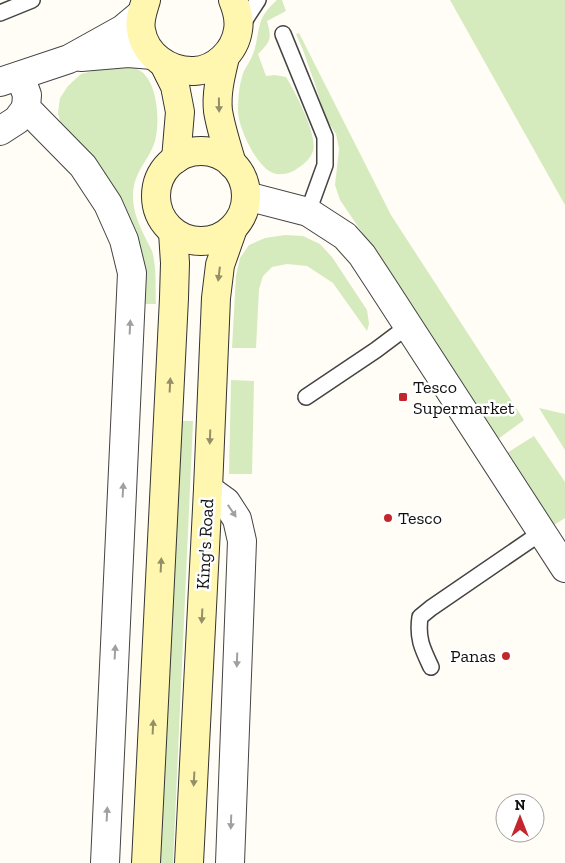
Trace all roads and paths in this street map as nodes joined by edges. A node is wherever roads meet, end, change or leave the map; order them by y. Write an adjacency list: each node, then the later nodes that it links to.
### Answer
1 (32, 0): 5 (lane)
2 (234, 0): 6 (main road)
3 (258, 0): 6 (lane)
4 (144, 7): 9 (street); 10 (main road)
5 (0, 13)
6 (239, 29): 8 (main road)
7 (283, 34): 17 (lane)
8 (224, 57): 10 (main road); 15 (main road, one-way to 15)
9 (69, 59): 10 (street); 11 (street)
10 (159, 59): 14 (main road)
11 (10, 79): 12 (street)
12 (26, 108): 13 (street); 25 (street, one-way to 12)
13 (0, 131)
14 (176, 158): 15 (main road); 19 (main road)
15 (232, 164): 16 (main road)
16 (246, 196): 17 (street); 18 (main road)
17 (308, 212): 20 (street)
18 (233, 228): 19 (main road); 22 (main road, King's Road, one-way to 22)
19 (173, 232): 26 (main road, one-way to 19)
20 (408, 326): 21 (lane); 23 (street)
21 (306, 397)
22 (208, 489): 27 (main road, King's Road, one-way to 27); 28 (street, one-way to 28)
23 (556, 548): 24 (lane)
24 (430, 667)
25 (105, 863)
26 (146, 863)
27 (189, 863)
28 (230, 863)

